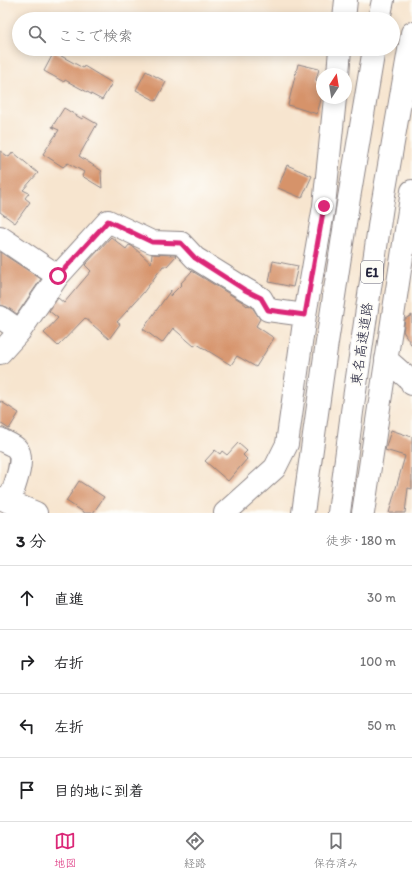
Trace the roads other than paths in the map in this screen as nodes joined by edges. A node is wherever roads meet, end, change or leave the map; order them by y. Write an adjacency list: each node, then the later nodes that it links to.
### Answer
1 (346, 0): 3 (main road)
2 (383, 0): 4 (main road)
3 (345, 12)
4 (380, 12)
5 (412, 33): 26 (main road, 東名高速道路 / E1)
6 (339, 56): 8 (main road)
7 (373, 56): 25 (main road)
8 (338, 68)
9 (334, 104): 15 (main road)
10 (412, 191): 14 (main road)
11 (0, 237): 12 (main road)
12 (58, 276): 15 (main road); 17 (main road)
13 (412, 280): 14 (main road)
14 (396, 294): 19 (main road)
15 (305, 315): 24 (main road)
16 (0, 317): 17 (main road)
17 (20, 331): 18 (main road)
18 (0, 353)
19 (386, 359): 20 (main road); 27 (main road)
20 (412, 384)
21 (0, 439): 22 (main road)
22 (5, 500): 23 (main road)
23 (36, 513)
24 (225, 513)
25 (303, 513)
26 (339, 513)
27 (363, 513)

